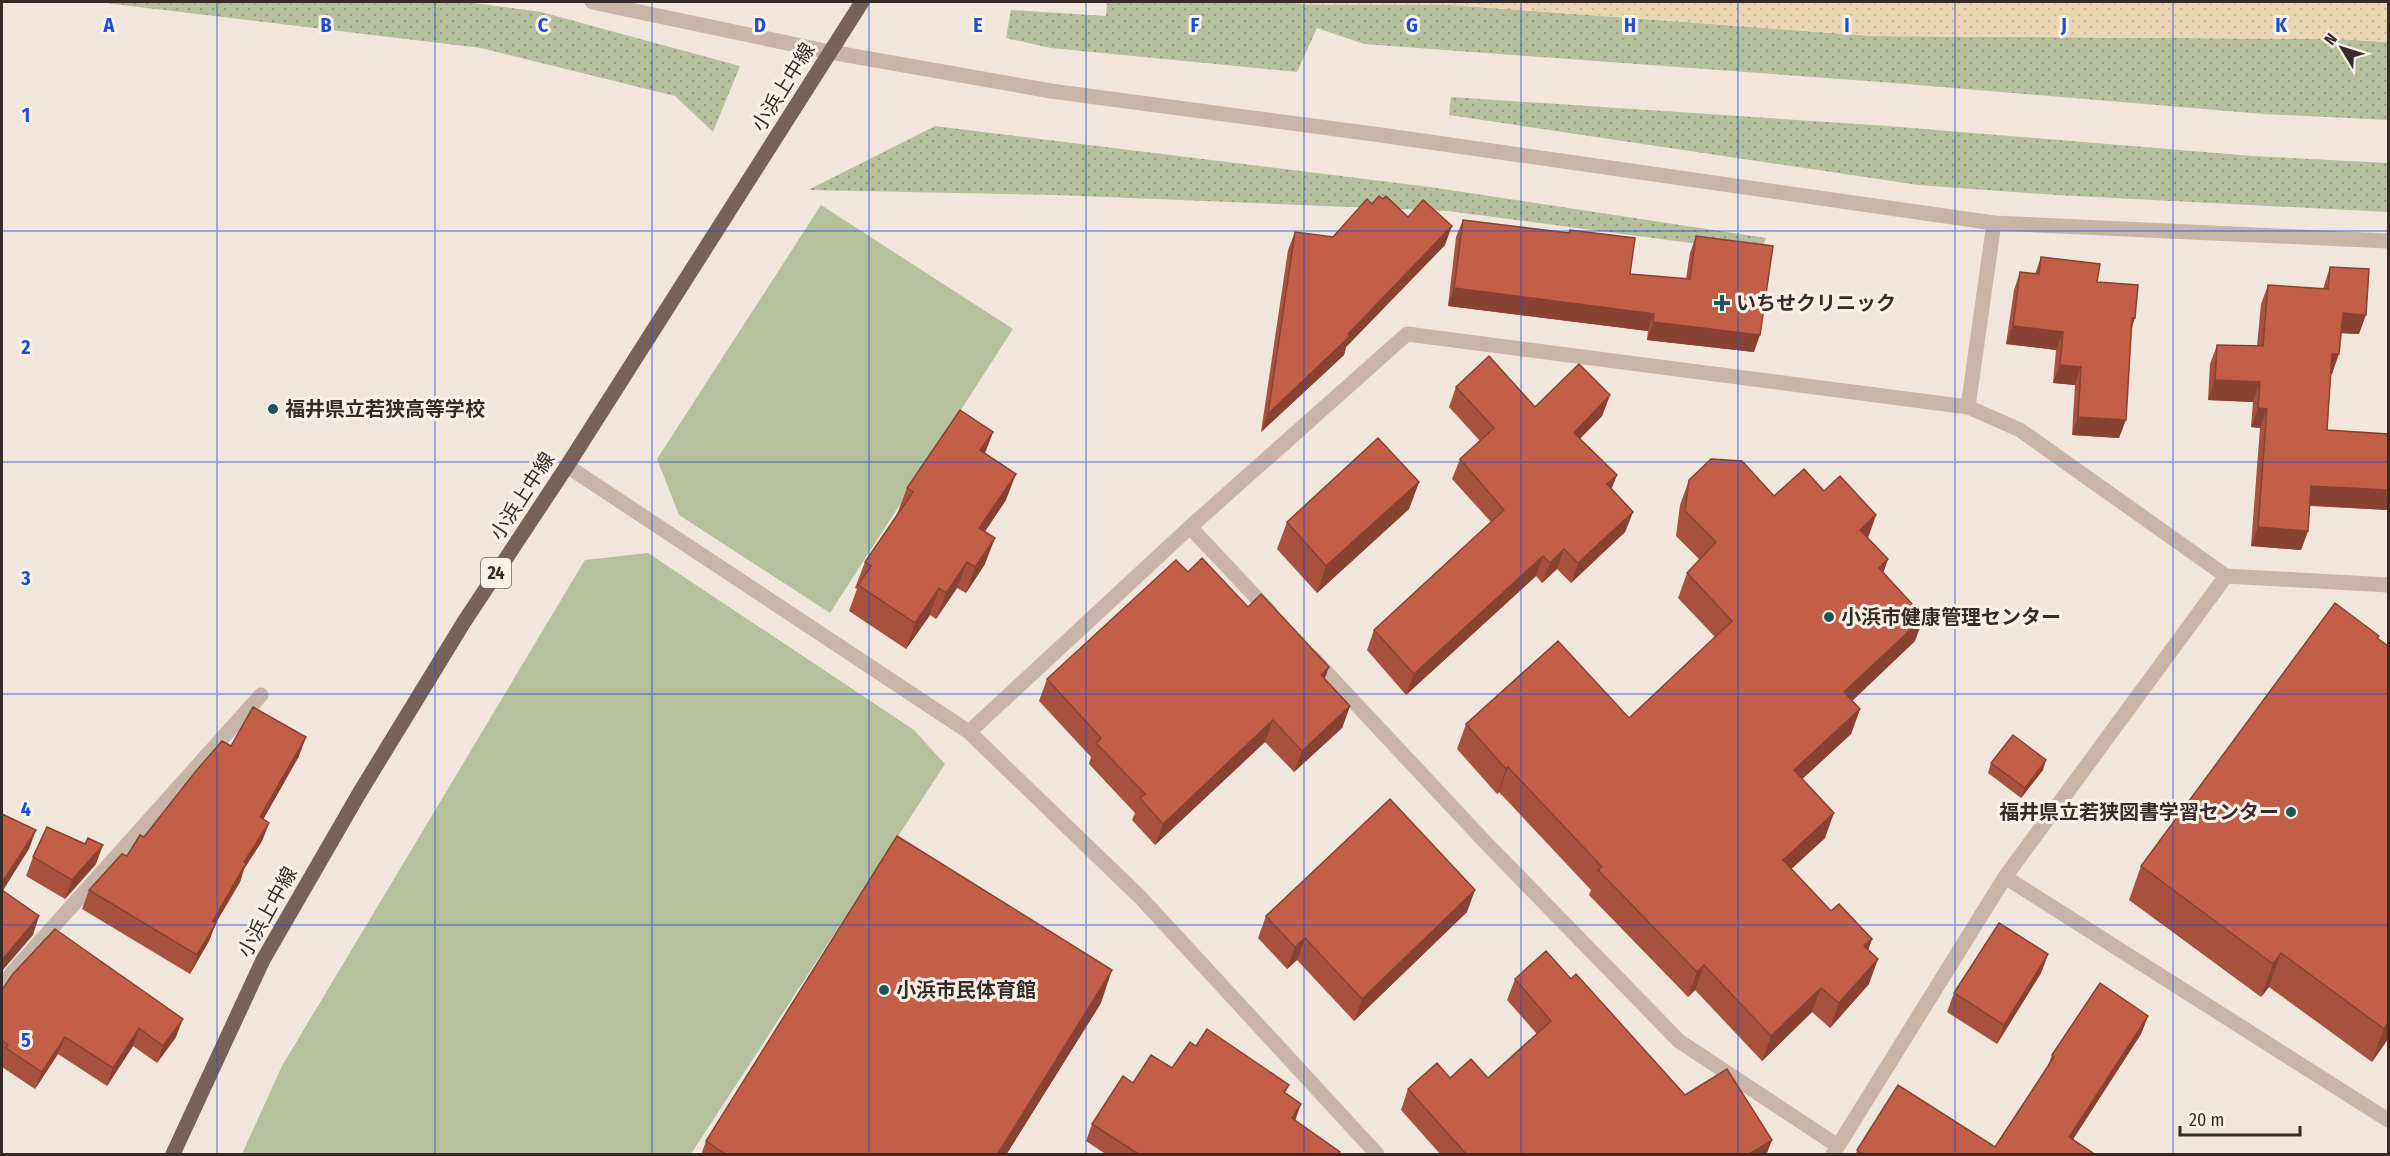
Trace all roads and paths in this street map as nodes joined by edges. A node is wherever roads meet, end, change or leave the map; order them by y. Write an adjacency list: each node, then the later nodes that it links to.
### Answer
1 (592, 2): 3 (street)
2 (859, 6): 3 (main road, 小浜上中線 / 24)
3 (830, 52): 4 (street); 7 (main road, 小浜上中線 / 24)
4 (1994, 223): 5 (street); 6 (street)
5 (2388, 241)
6 (1968, 406): 8 (street); 9 (street)
7 (567, 466): 14 (street); 19 (main road, 小浜上中線 / 24)
8 (1190, 527): 11 (street); 14 (street)
9 (2226, 576): 10 (street); 15 (street)
10 (2388, 585)
11 (1278, 621)
12 (1302, 646): 18 (street)
13 (261, 695): 16 (street)
14 (969, 732): 20 (street)
15 (2005, 878): 17 (street); 18 (street)
16 (2, 984)
17 (2388, 1120)
18 (1835, 1150)
19 (173, 1155)
20 (1377, 1155)

